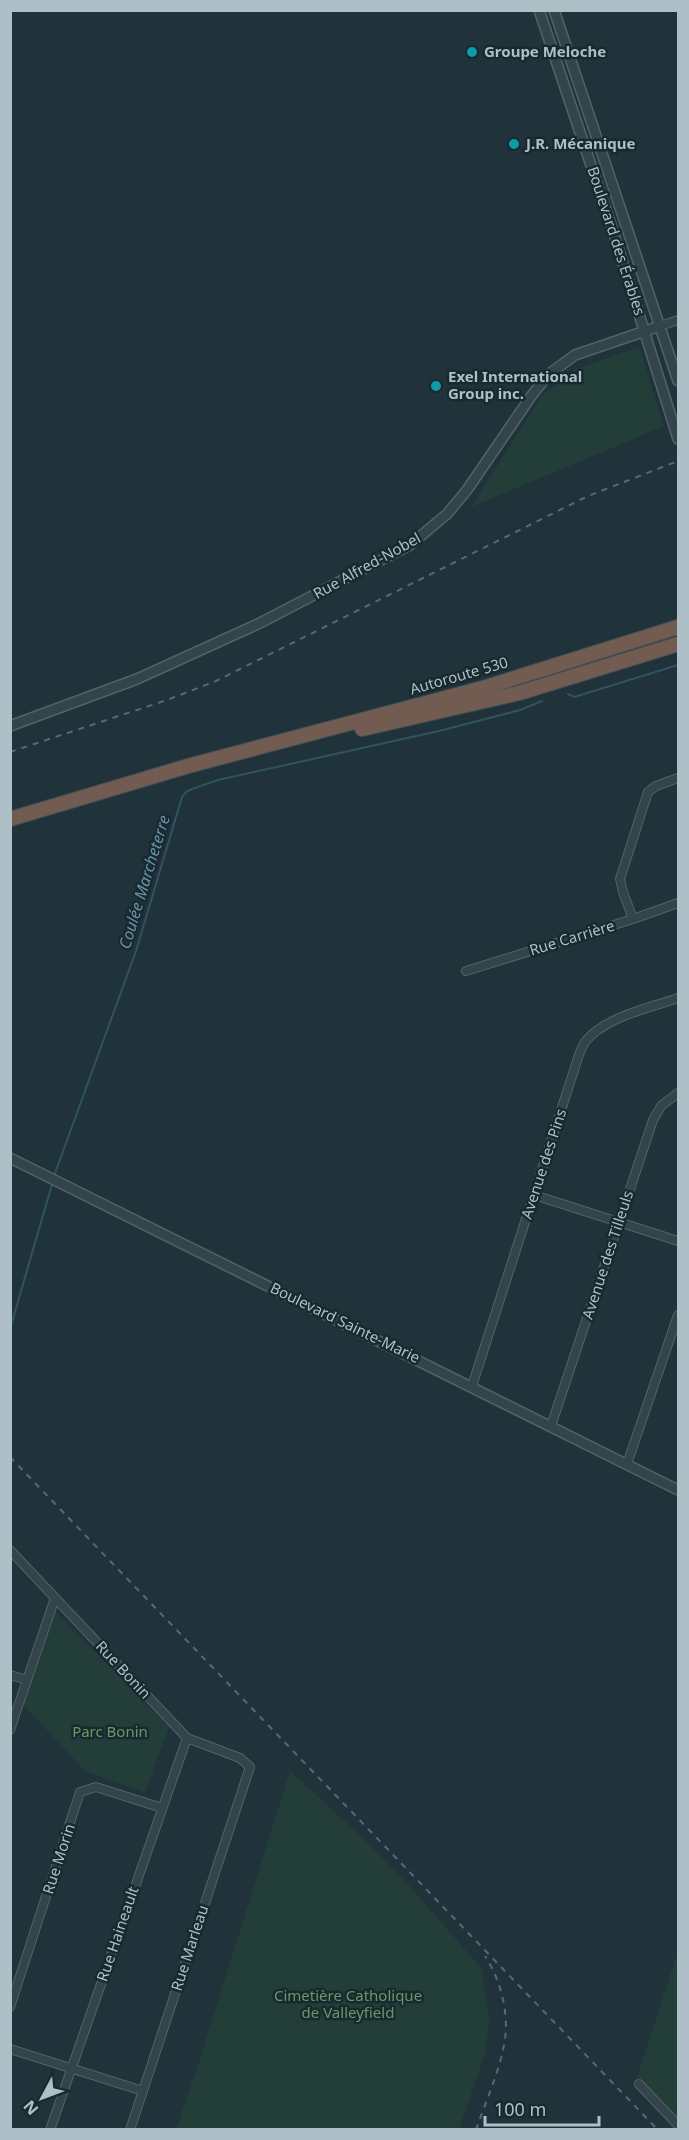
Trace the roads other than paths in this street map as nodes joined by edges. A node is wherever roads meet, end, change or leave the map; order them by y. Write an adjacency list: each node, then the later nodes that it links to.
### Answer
1 (539, 10): 5 (street, Boulevard des Érables)
2 (554, 10): 4 (street, Boulevard des Érables)
3 (678, 320): 4 (street)
4 (660, 326): 5 (street, Rue Alfred-Nobel); 6 (street, Boulevard des Érables)
5 (646, 331): 7 (street, Boulevard des Érables); 10 (street, Rue Alfred-Nobel)
6 (678, 381)
7 (678, 439)
8 (678, 627): 11 (highway, Autoroute 530)
9 (678, 644): 11 (highway, Autoroute 530)
10 (10, 726)
11 (248, 751): 13 (highway, Autoroute 530)
12 (678, 778): 15 (street)
13 (10, 819)
14 (678, 903): 15 (street, Rue Carrière)
15 (633, 919): 16 (street, Rue Carrière)
16 (466, 971)
17 (678, 998): 20 (street, Avenue des Pins)
18 (678, 1093): 21 (street, Avenue des Tilleuls)
19 (10, 1158): 25 (street, Boulevard Sainte-Marie)
20 (534, 1195): 21 (street); 25 (street, Avenue des Pins)
21 (618, 1222): 22 (street); 26 (street, Avenue des Tilleuls)
22 (678, 1241)
23 (678, 1315): 24 (street)
24 (675, 1336): 27 (street)
25 (472, 1386): 26 (street, Boulevard Sainte-Marie)
26 (551, 1426): 27 (street, Boulevard Sainte-Marie)
27 (627, 1464): 28 (street, Boulevard Sainte-Marie)
28 (678, 1490)
29 (10, 1550): 30 (street, Rue Bonin)
30 (55, 1598): 32 (street); 34 (street, Rue Bonin)
31 (10, 1675): 32 (street)
32 (27, 1680): 33 (street)
33 (10, 1730)
34 (187, 1738): 35 (street, Rue Bonin); 36 (street, Rue Haineault)
35 (250, 1767): 41 (street, Rue Marleau)
36 (162, 1808): 37 (street, Rue Morin); 39 (street, Rue Haineault)
37 (10, 2007)
38 (10, 2049): 39 (street)
39 (71, 2068): 41 (street); 43 (street, Rue Haineault)
40 (639, 2084): 42 (street)
41 (143, 2091): 44 (street, Rue Marleau)
42 (678, 2125)
43 (50, 2130)
44 (130, 2130)

